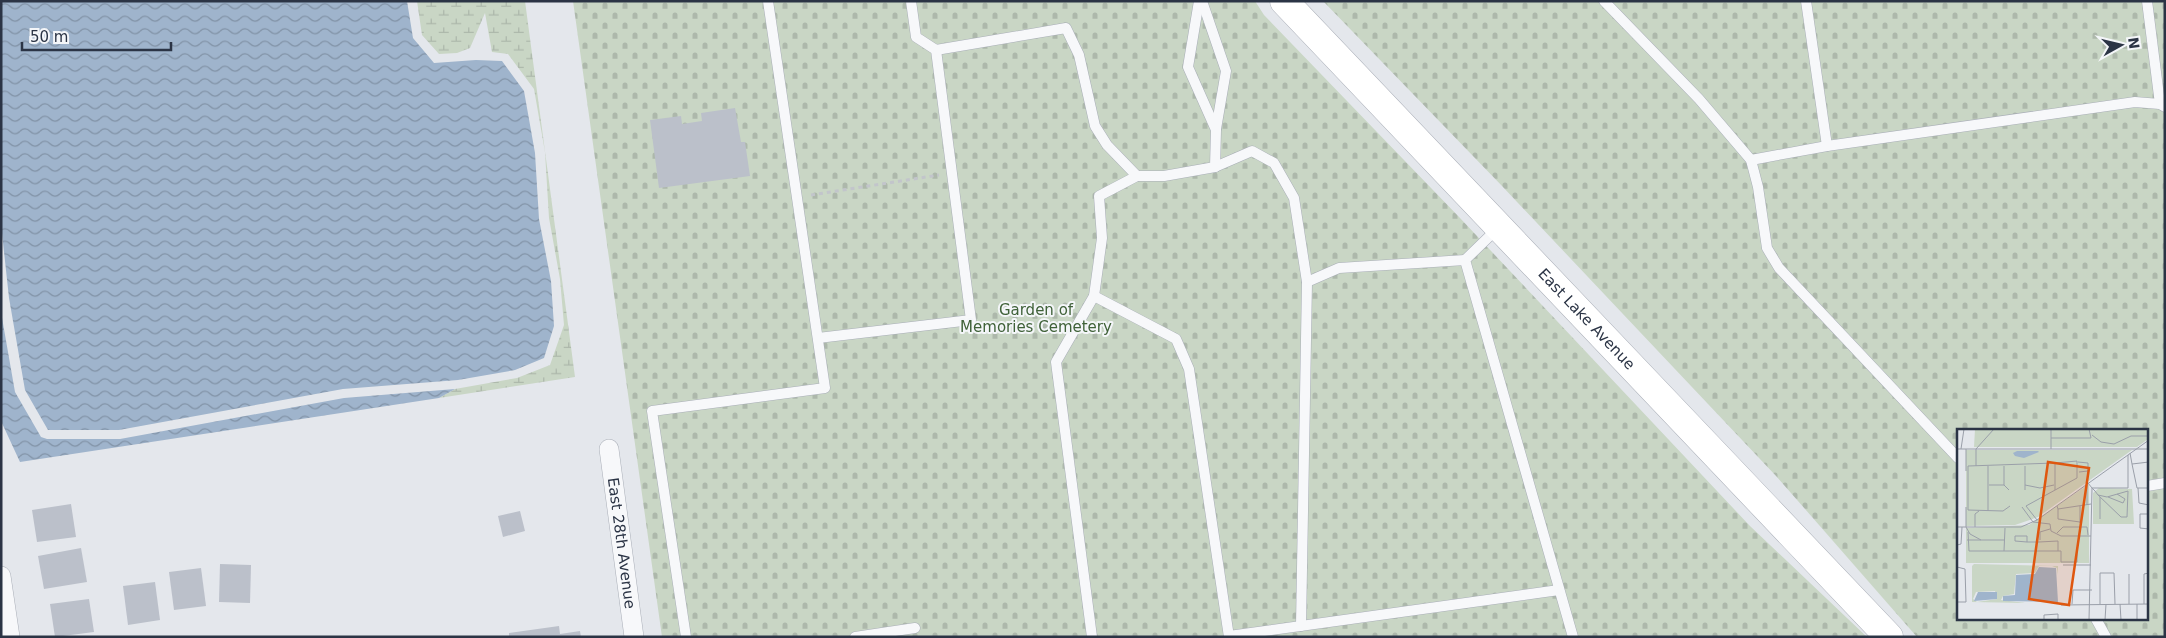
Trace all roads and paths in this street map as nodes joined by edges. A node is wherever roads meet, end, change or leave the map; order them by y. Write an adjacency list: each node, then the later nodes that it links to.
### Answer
1 (768, 1): 16 (lane)
2 (911, 1): 8 (lane)
3 (1201, 1): 10 (lane); 10 (lane)
4 (1284, 1): 17 (street, East Lake Avenue)
5 (1604, 1): 12 (lane)
6 (1806, 1): 11 (lane)
7 (2147, 1): 9 (lane)
8 (936, 50): 14 (lane); 15 (lane)
9 (2162, 106): 11 (lane)
10 (1216, 130): 13 (lane)
11 (1827, 146): 12 (lane)
12 (1751, 160): 23 (lane)
13 (1215, 167): 15 (lane); 19 (lane)
14 (952, 174): 16 (path); 21 (lane)
15 (1137, 176): 20 (lane)
16 (797, 197): 21 (lane)
17 (1500, 226): 18 (lane); 38 (street, East Lake Avenue)
18 (1465, 260): 19 (lane); 27 (lane)
19 (1307, 282): 29 (lane)
20 (1094, 296): 35 (lane); 36 (lane)
21 (818, 338): 33 (lane)
22 (609, 449): 32 (street, East 28th Avenue)
23 (1957, 457)
24 (2165, 483): 25 (lane)
25 (2148, 486)
26 (1, 576): 31 (street)
27 (1559, 590): 29 (lane); 37 (lane)
28 (2097, 620): 39 (lane)
29 (1301, 626): 36 (lane)
30 (915, 628): 34 (lane)
31 (10, 637)
32 (634, 637)
33 (686, 637)
34 (855, 637)
35 (1092, 637)
36 (1229, 637)
37 (1573, 637)
38 (1889, 637)
39 (2106, 637)

